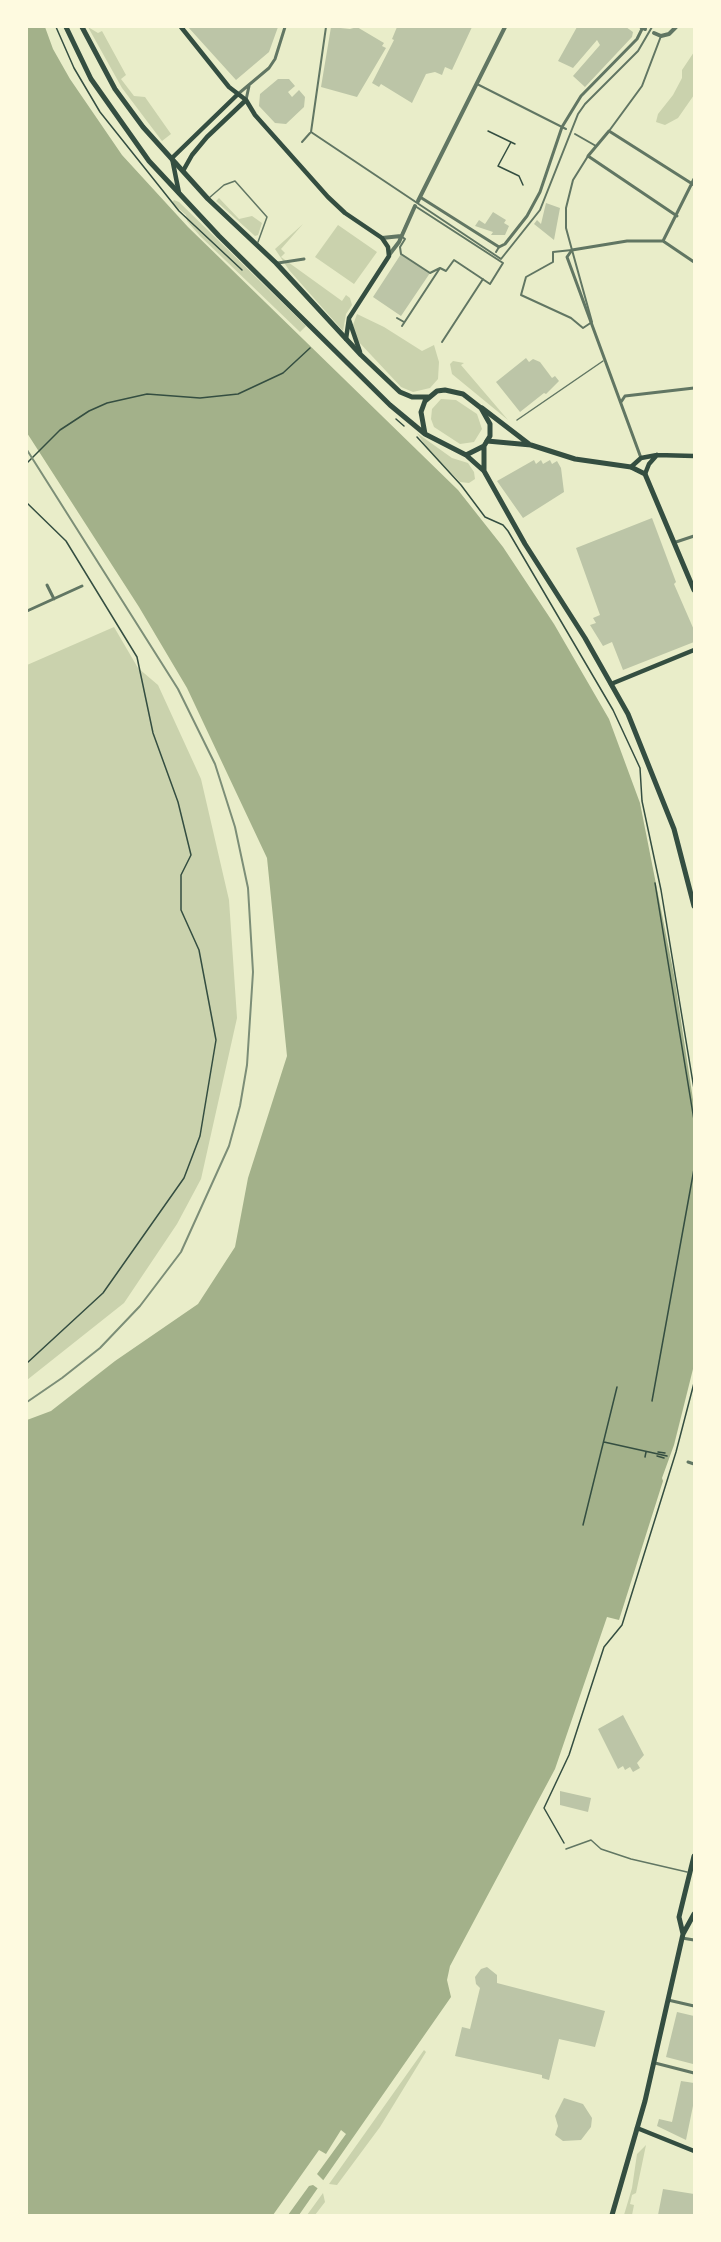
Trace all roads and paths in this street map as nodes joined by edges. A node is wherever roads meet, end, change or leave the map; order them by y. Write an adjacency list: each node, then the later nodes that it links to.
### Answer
1 (66, 27): 30 (main road)
2 (82, 27): 26 (main road)
3 (181, 27): 14 (main road)
4 (285, 27): 13 (street)
5 (326, 27): 19 (street)
6 (505, 27): 12 (street)
7 (652, 27): 10 (street)
8 (676, 27): 11 (street)
9 (643, 28): 16 (street)
10 (652, 33): 11 (street); 32 (street)
11 (661, 36): 17 (street)
12 (477, 84): 16 (street); 32 (street)
13 (249, 85): 14 (street); 15 (street)
14 (237, 95): 15 (main road); 26 (main road)
15 (246, 100): 27 (main road); 35 (main road)
16 (564, 128): 38 (street)
17 (609, 130): 24 (street); 28 (street)
18 (488, 131): 22 (path)
19 (311, 132): 21 (street); 32 (street)
20 (575, 134): 24 (street)
21 (302, 141)
22 (511, 142): 23 (path); 29 (path)
23 (515, 144)
24 (596, 146): 25 (street)
25 (588, 156): 33 (street); 39 (street)
26 (172, 158): 27 (main road); 30 (main road)
27 (183, 171): 31 (main road)
28 (693, 183): 33 (street)
29 (523, 185)
30 (181, 196): 60 (main road)
31 (208, 199): 37 (main road); 37 (lane)
32 (417, 201): 34 (street); 38 (street); 46 (street)
33 (677, 216): 36 (street)
34 (401, 236): 35 (street); 41 (street); 45 (street)
35 (382, 238): 41 (main road)
36 (663, 241): 39 (street); 43 (street)
37 (256, 245): 44 (main road)
38 (500, 247): 40 (street)
39 (572, 250): 49 (street); 49 (street); 49 (street)
40 (496, 252)
41 (388, 256): 47 (main road)
42 (304, 259): 44 (street)
43 (694, 262)
44 (276, 263): 50 (main road)
45 (440, 268): 46 (street); 48 (street)
46 (483, 279): 51 (street)
47 (349, 318): 50 (main road); 53 (main road)
48 (397, 318)
49 (590, 323): 54 (street)
50 (346, 339): 53 (main road)
51 (442, 342)
52 (310, 348): 67 (path)
53 (361, 355): 56 (main road)
54 (605, 360): 57 (street); 59 (lane)
55 (694, 388): 57 (street)
56 (429, 396): 58 (main road); 60 (main road)
57 (620, 403): 66 (street)
58 (482, 408): 61 (main road); 62 (main road)
59 (517, 420)
60 (425, 434): 64 (main road)
61 (485, 444): 62 (main road); 64 (main road); 69 (main road)
62 (531, 445): 68 (main road)
63 (657, 454): 65 (main road); 66 (main road); 70 (main road)
64 (466, 455): 69 (main road)
65 (694, 456)
66 (641, 458): 68 (main road)
67 (27, 463)
68 (631, 467): 70 (main road)
69 (484, 471): 81 (main road)
70 (645, 474): 74 (main road)
71 (465, 490): 84 (path)
72 (27, 503): 87 (path)
73 (694, 536): 74 (street)
74 (676, 542): 77 (main road)
75 (47, 585): 78 (street)
76 (82, 586): 78 (street)
77 (694, 590)
78 (54, 599): 79 (street)
79 (27, 611)
80 (694, 650): 81 (main road)
81 (611, 684): 83 (main road)
82 (655, 883): 85 (path)
83 (694, 906)
84 (694, 1089)
85 (694, 1120)
86 (694, 1169): 90 (path)
87 (27, 1363)
88 (694, 1383): 102 (path)
89 (617, 1387): 91 (path)
90 (651, 1401)
91 (604, 1442): 92 (path); 101 (path)
92 (647, 1451): 96 (path); 97 (path)
93 (658, 1452): 94 (path)
94 (665, 1453)
95 (657, 1456): 98 (path)
96 (667, 1456)
97 (645, 1457)
98 (664, 1458)
99 (688, 1462): 100 (street)
100 (694, 1464)
101 (583, 1525)
102 (566, 1849): 104 (lane)
103 (694, 1856): 104 (main road)
104 (692, 1873): 106 (main road)
105 (694, 1914): 106 (main road)
106 (683, 1936): 107 (street); 108 (main road)
107 (694, 1940)
108 (668, 2000): 109 (street); 110 (main road)
109 (694, 2006)
110 (654, 2063): 111 (street); 112 (main road)
111 (694, 2073)
112 (637, 2128): 113 (main road); 114 (main road)
113 (694, 2151)
114 (612, 2215)

